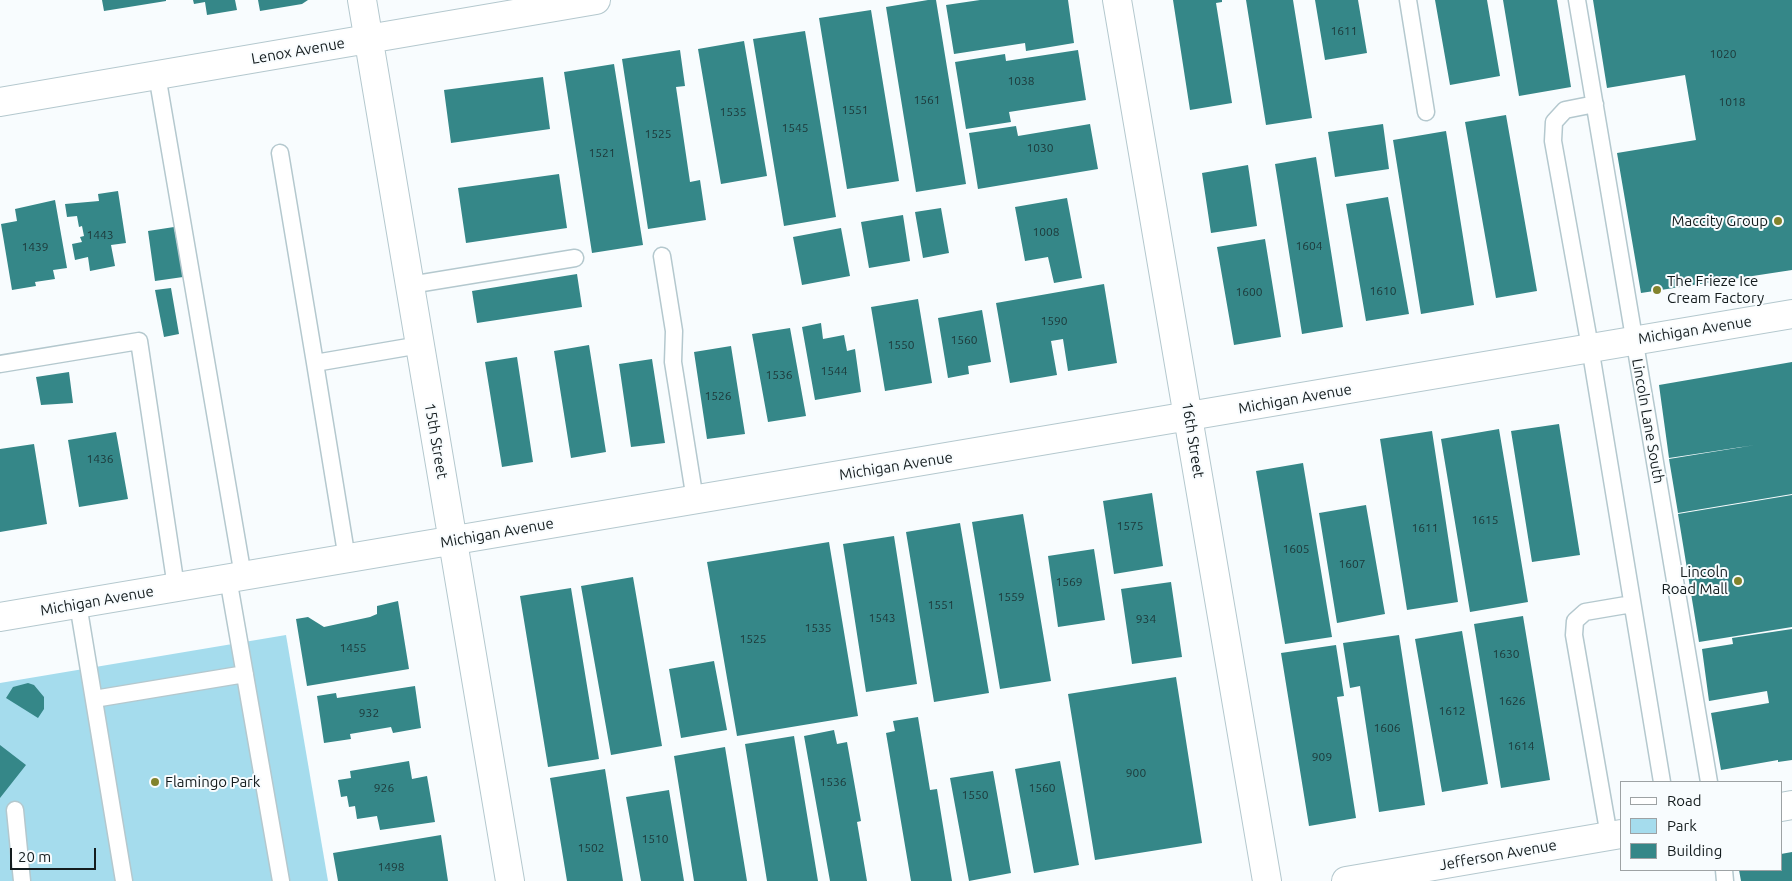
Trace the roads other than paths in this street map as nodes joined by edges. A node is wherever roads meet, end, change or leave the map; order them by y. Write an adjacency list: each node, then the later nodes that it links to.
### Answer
1 (362, 0): 6 (street, 15th Street)
2 (596, 0): 6 (street, Lenox Avenue)
3 (1118, 0): 21 (street, 16th Street)
4 (1408, 0): 10 (lane)
5 (1577, 0): 9 (lane, Lincoln Lane South)
6 (368, 38): 7 (street, Lenox Avenue); 14 (street, 15th Street)
7 (158, 75): 8 (street, Lenox Avenue); 25 (lane)
8 (0, 102)
9 (1595, 104): 16 (lane, Lincoln Lane South); 18 (lane)
10 (1426, 112)
11 (280, 154): 19 (lane)
12 (662, 256): 22 (lane)
13 (575, 258): 14 (lane)
14 (410, 285): 17 (street, 15th Street)
15 (1792, 314): 16 (street, Michigan Avenue)
16 (1635, 340): 18 (street, Michigan Avenue); 33 (lane, Lincoln Lane South)
17 (420, 345): 19 (lane); 23 (street, 15th Street)
18 (1590, 347): 21 (street, Michigan Avenue); 28 (lane)
19 (315, 363): 24 (lane)
20 (0, 364): 26 (lane)
21 (1190, 418): 22 (street, Michigan Avenue); 40 (street, 16th Street)
22 (695, 500): 23 (street, Michigan Avenue)
23 (452, 540): 24 (street, Michigan Avenue); 39 (street, 15th Street)
24 (347, 558): 25 (street, Michigan Avenue)
25 (236, 577): 26 (street, Michigan Avenue); 30 (lane)
26 (176, 587): 27 (street, Michigan Avenue)
27 (78, 604): 29 (street, Michigan Avenue); 31 (lane)
28 (1632, 604): 32 (lane); 35 (lane)
29 (0, 617)
30 (244, 674): 31 (lane); 38 (lane)
31 (94, 699): 37 (lane)
32 (1662, 781)
33 (1709, 781)
34 (15, 810): 36 (lane)
35 (1615, 835): 41 (street, Jefferson Avenue)
36 (22, 881)
37 (124, 881)
38 (281, 881)
39 (510, 881)
40 (1267, 881)
41 (1346, 881)

